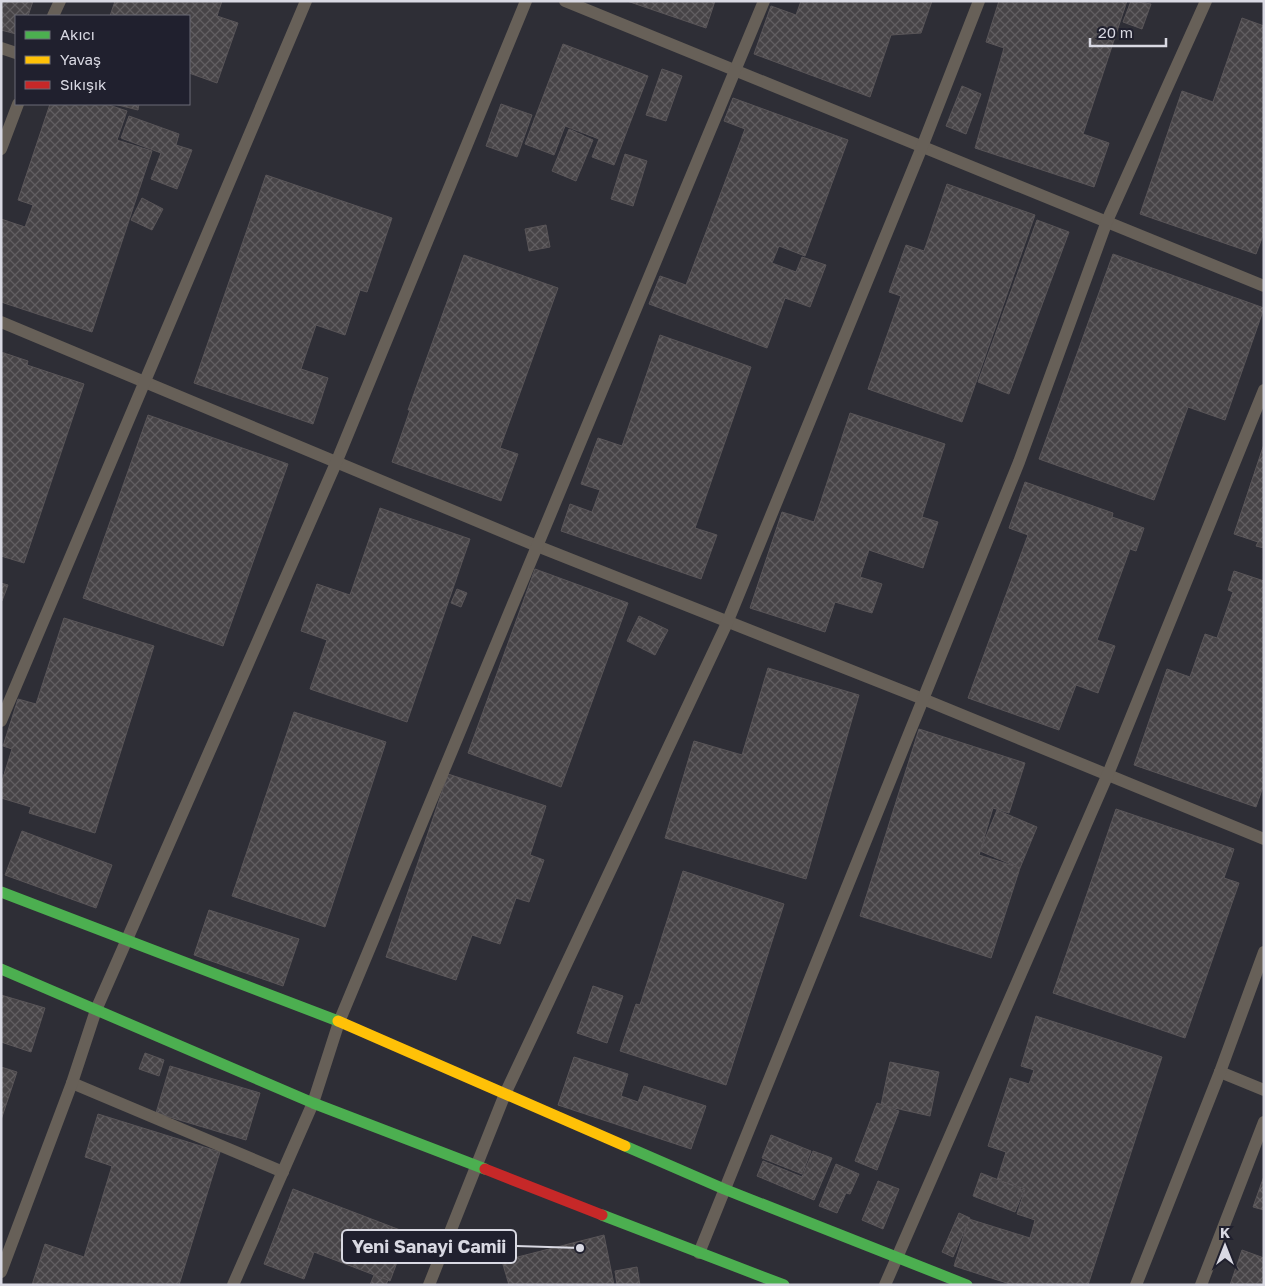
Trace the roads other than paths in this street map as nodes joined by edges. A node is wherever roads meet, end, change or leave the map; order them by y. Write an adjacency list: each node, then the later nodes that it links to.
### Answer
1 (60, 1): 8 (lane)
2 (306, 1): 18 (lane)
3 (526, 1): 20 (lane)
4 (566, 1): 11 (lane)
5 (764, 1): 11 (lane)
6 (979, 1): 13 (lane)
7 (1206, 1): 15 (lane)
8 (53, 15)
9 (1, 48): 10 (lane)
10 (15, 53)
11 (736, 72): 13 (lane); 21 (lane)
12 (18, 105): 14 (lane)
13 (922, 147): 15 (lane); 22 (lane)
14 (1, 149)
15 (1107, 221): 16 (lane); 23 (lane)
16 (1264, 286)
17 (1, 322): 18 (lane)
18 (146, 381): 20 (lane); 24 (lane)
19 (1264, 390): 25 (lane)
20 (336, 463): 21 (lane); 28 (lane)
21 (537, 546): 22 (lane); 32 (lane)
22 (727, 623): 23 (lane); 36 (lane)
23 (923, 699): 25 (lane); 41 (lane)
24 (1, 721)
25 (1108, 774): 26 (lane); 43 (lane)
26 (1264, 839)
27 (1, 892): 28 (street)
28 (127, 941): 31 (lane); 32 (street)
29 (1264, 952): 33 (lane)
30 (1, 969): 31 (street)
31 (96, 1010): 34 (lane); 37 (street)
32 (339, 1022): 36 (street); 37 (lane)
33 (1220, 1072): 35 (lane); 50 (lane)
34 (72, 1083): 40 (lane); 44 (lane)
35 (1264, 1090)
36 (505, 1094): 39 (lane); 41 (street)
37 (313, 1103): 39 (street); 40 (lane)
38 (1264, 1122): 51 (lane)
39 (476, 1166): 42 (street); 46 (lane)
40 (283, 1172): 45 (lane)
41 (724, 1189): 42 (lane); 43 (street)
42 (699, 1253): 47 (street)
43 (897, 1258): 48 (lane); 49 (street)
44 (1, 1272)
45 (233, 1285)
46 (429, 1285)
47 (784, 1285)
48 (885, 1285)
49 (967, 1285)
50 (1136, 1285)
51 (1201, 1285)

